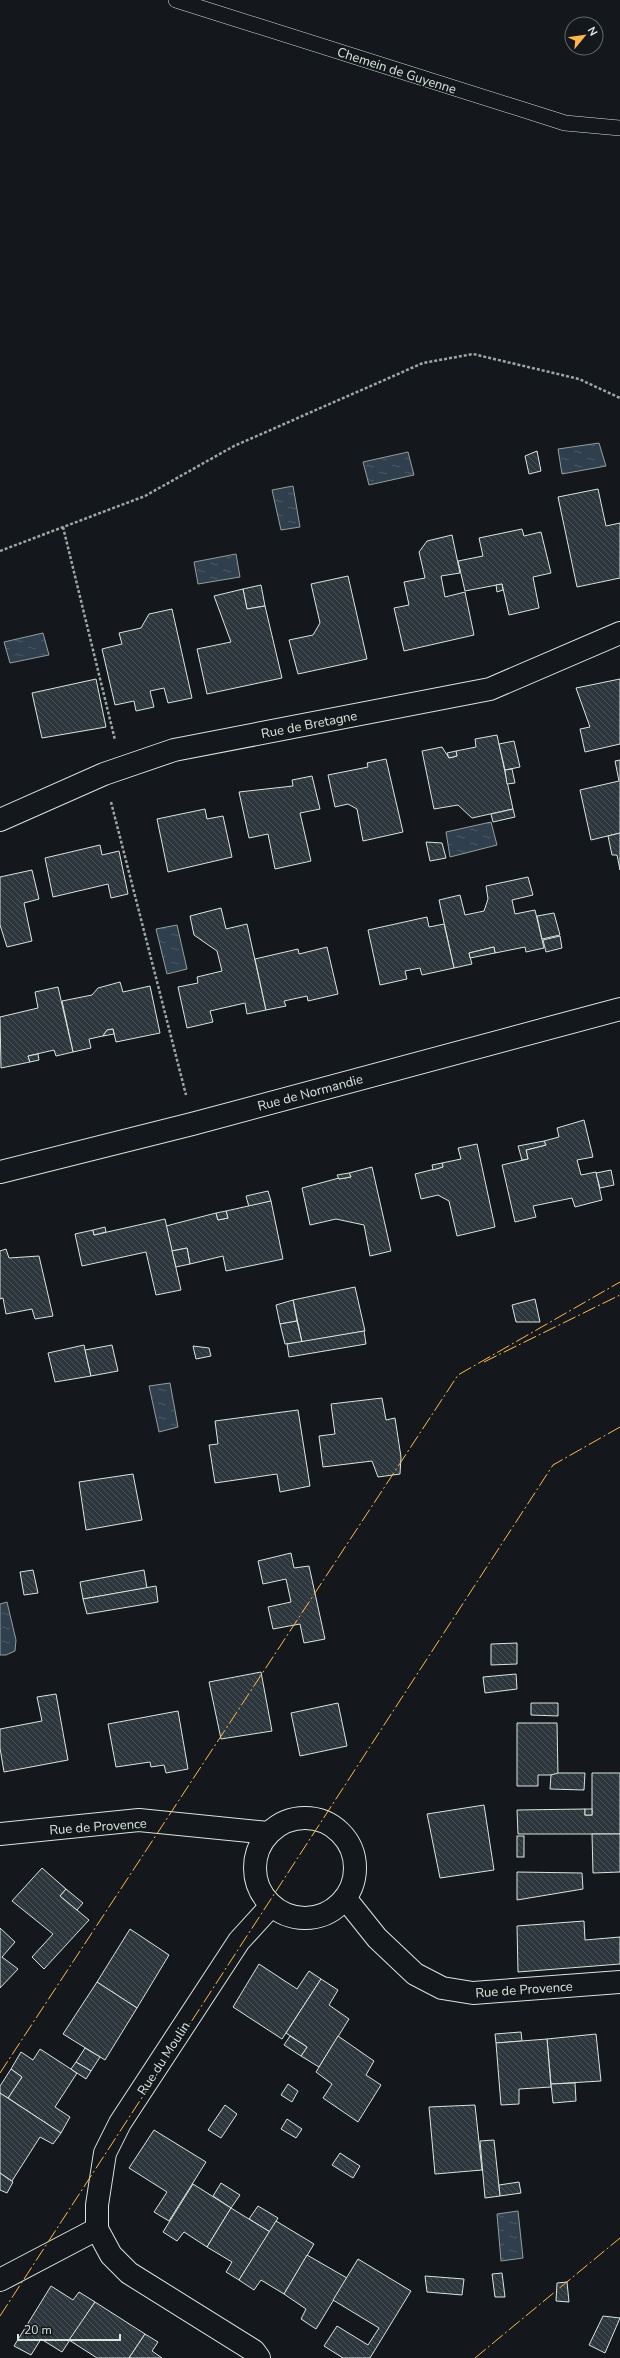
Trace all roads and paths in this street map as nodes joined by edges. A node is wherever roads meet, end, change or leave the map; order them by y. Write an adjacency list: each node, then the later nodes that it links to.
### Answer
1 (176, 0): 2 (lane, Chemein de Guyenne)
2 (620, 128)
3 (620, 398): 4 (path)
4 (63, 527): 5 (path); 7 (path)
5 (0, 551)
6 (620, 633): 7 (street, Rue de Bretagne)
7 (113, 771): 8 (street, Rue de Bretagne); 10 (path)
8 (0, 820)
9 (620, 1009): 10 (street, Rue de Normandie)
10 (192, 1124): 11 (street, Rue de Normandie)
11 (0, 1172)
12 (0, 1834): 13 (street, Rue de Provence)
13 (268, 1834): 14 (street); 15 (street)
14 (345, 1898): 15 (street); 16 (street, Rue de Provence)
15 (271, 1906): 17 (street, Rue du Moulin)
16 (620, 1982)
17 (97, 2229): 18 (street); 19 (street, Rue du Moulin)
18 (2, 2277)
19 (259, 2358)

